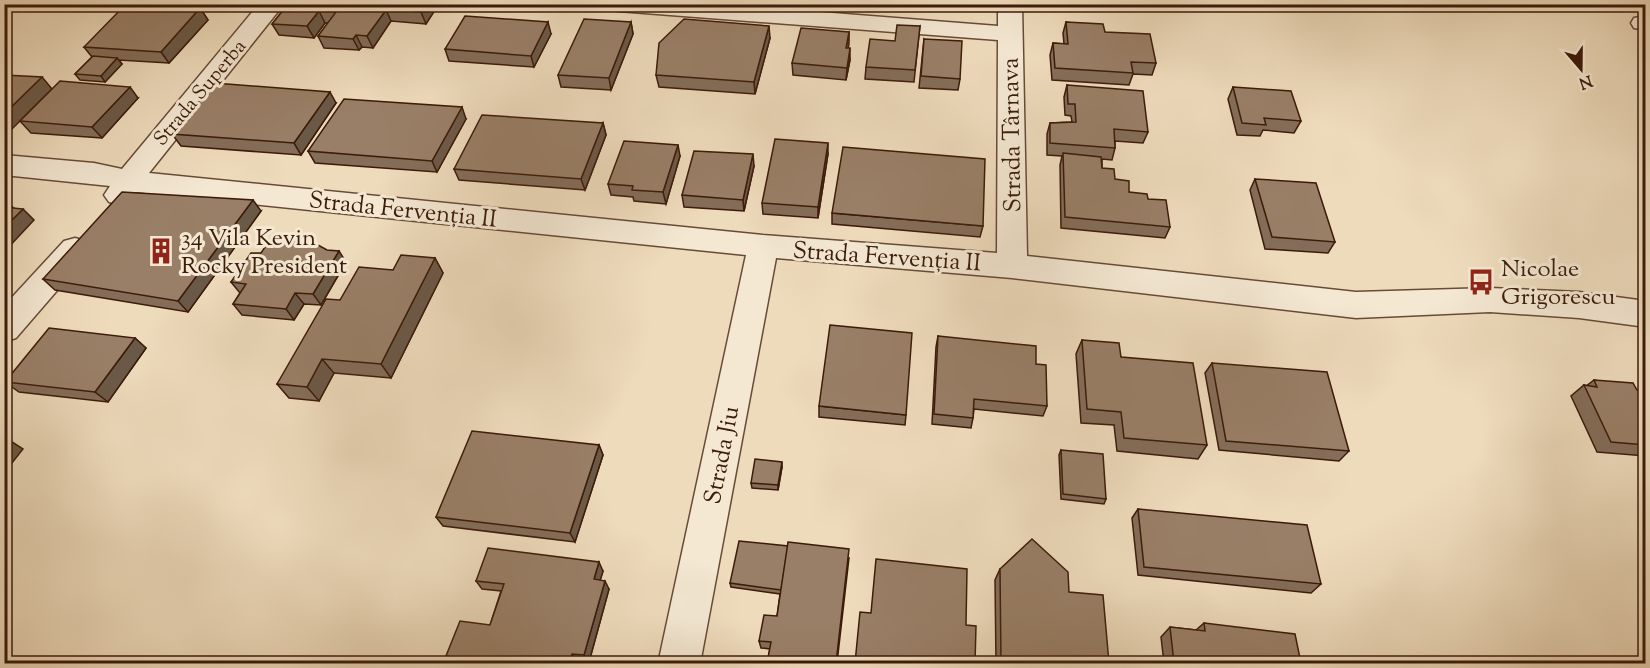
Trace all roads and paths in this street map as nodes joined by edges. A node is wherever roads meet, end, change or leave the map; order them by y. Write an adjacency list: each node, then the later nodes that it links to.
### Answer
1 (272, 4): 6 (street, Strada Superba)
2 (618, 4): 4 (street)
3 (1010, 4): 4 (street, Strada Târnava)
4 (1010, 34): 8 (street, Strada Târnava)
5 (4, 165): 6 (street, Strada Fervenția II)
6 (129, 181): 7 (street, Strada Fervenția II); 10 (street, Strada Superba)
7 (763, 246): 8 (street, Strada Fervenția II); 11 (street, Strada Jiu)
8 (1012, 266): 9 (street, Strada Fervenția II)
9 (1646, 314)
10 (4, 329)
11 (679, 663)

